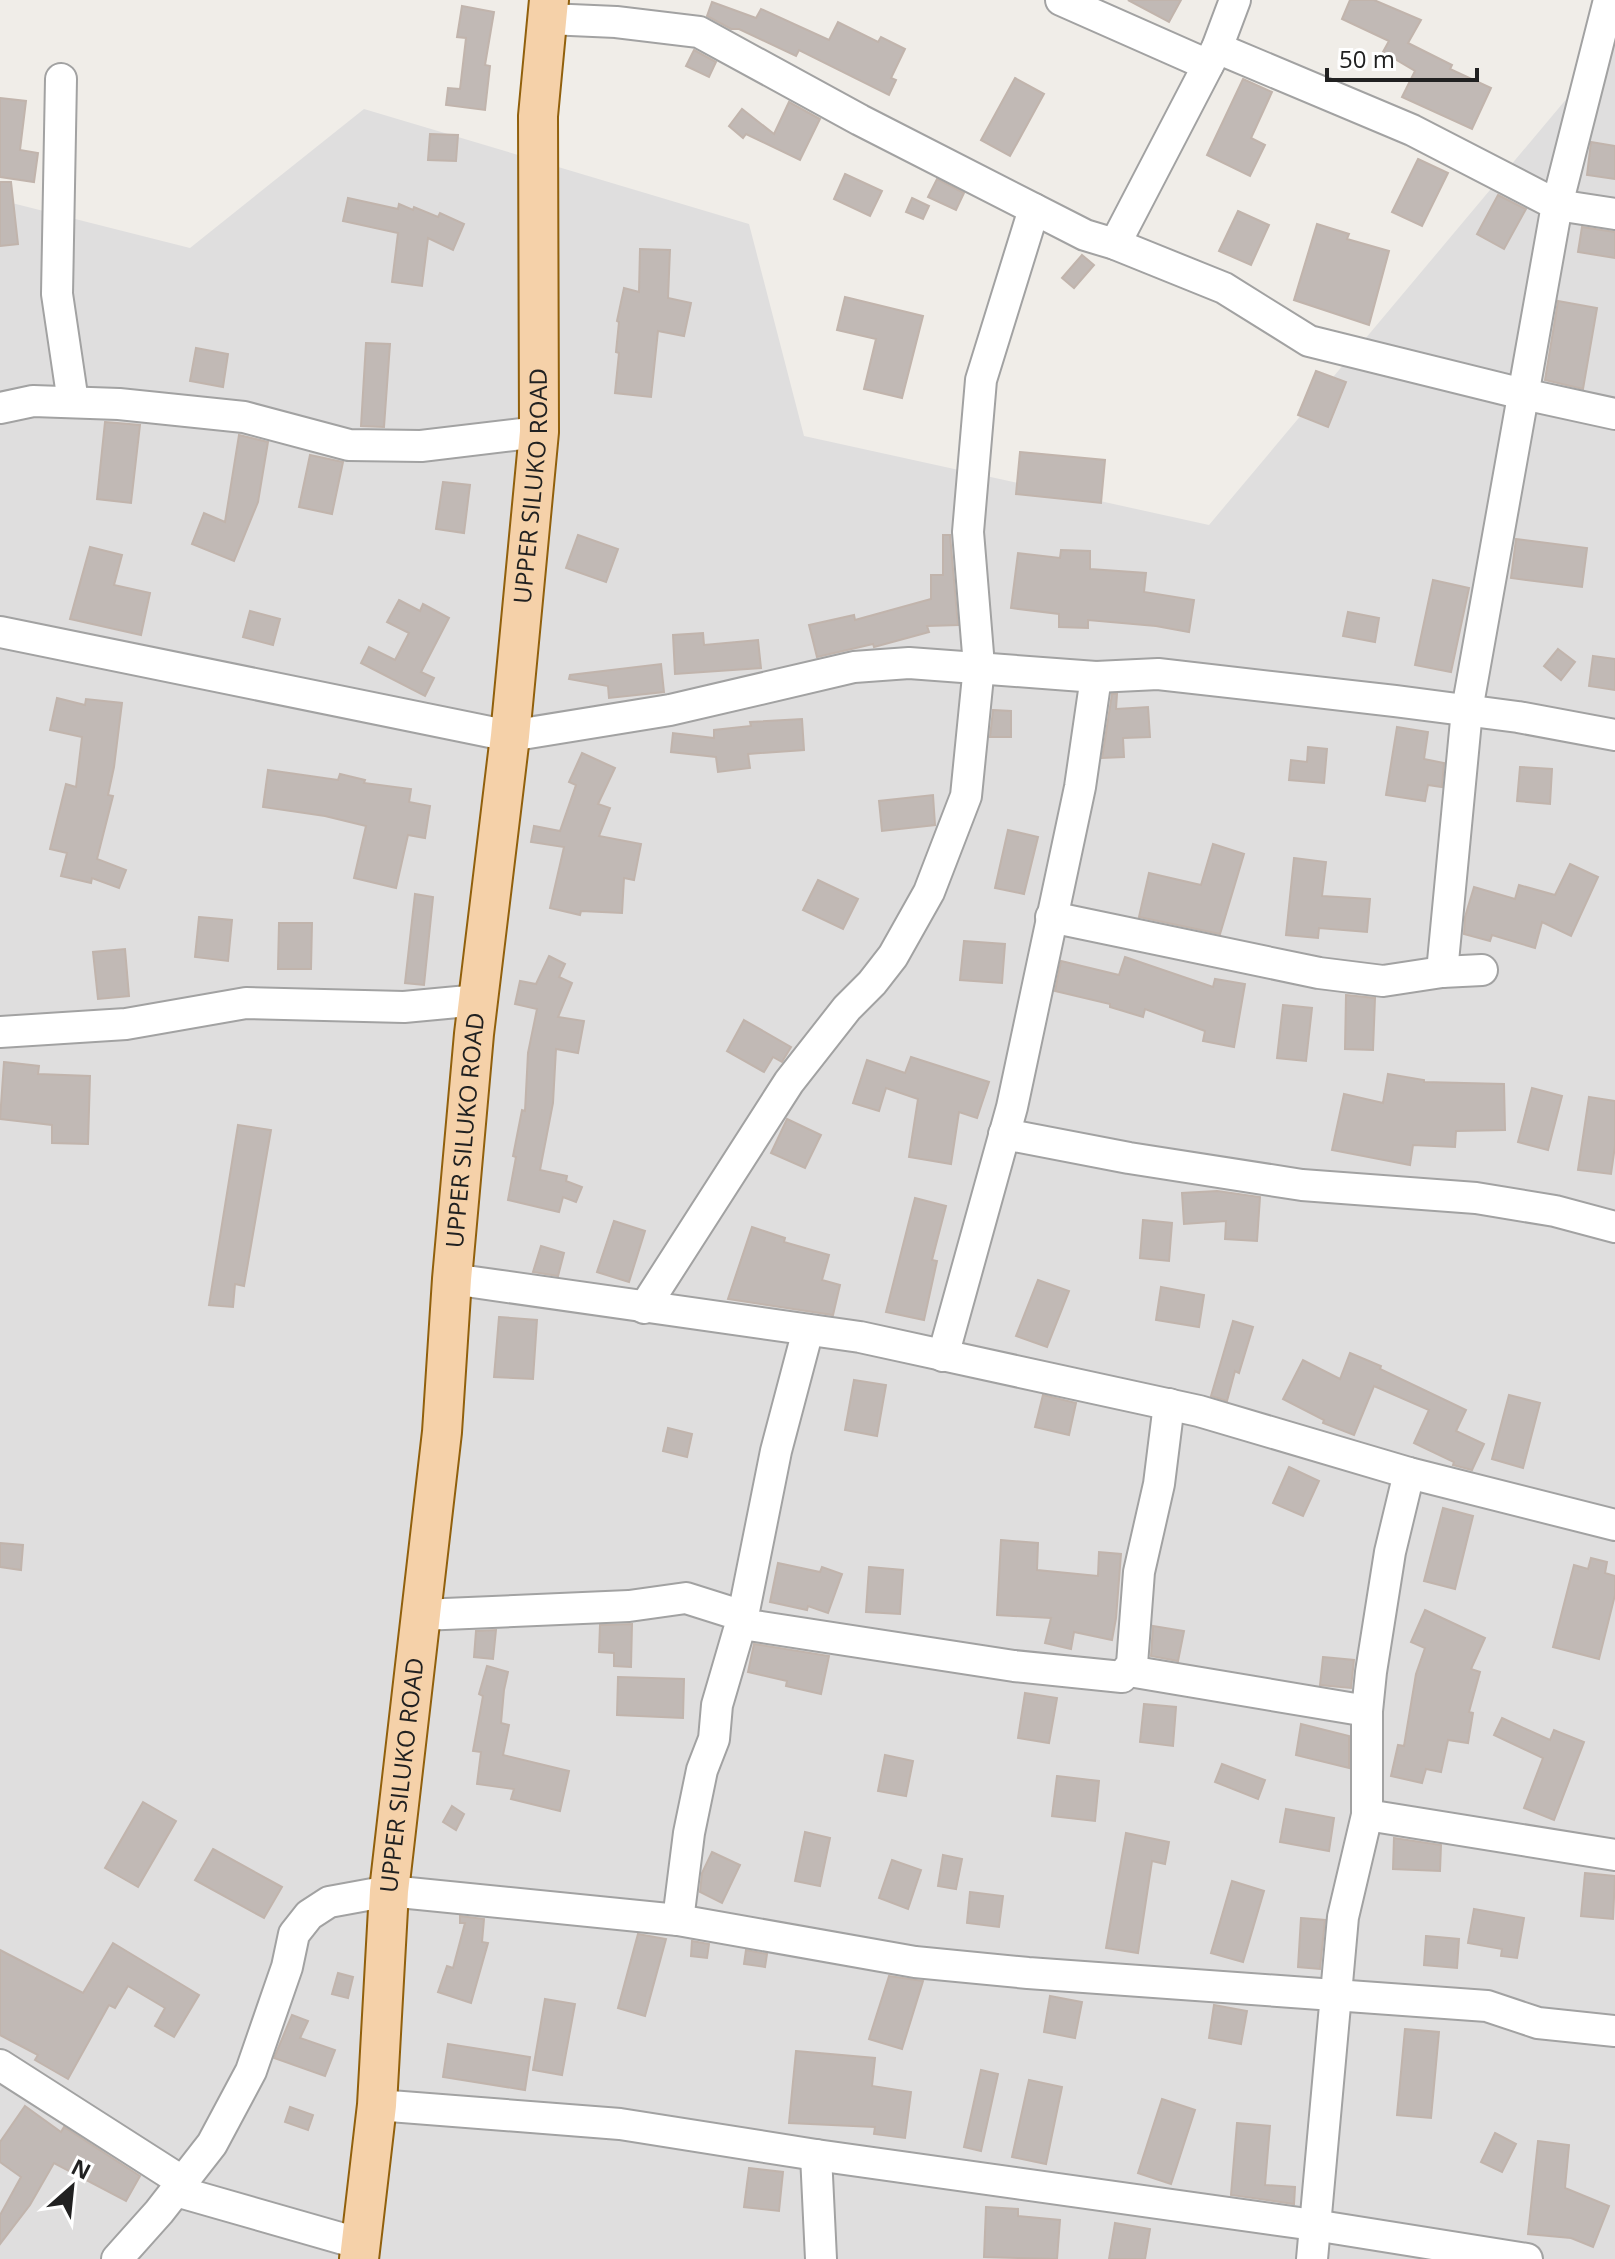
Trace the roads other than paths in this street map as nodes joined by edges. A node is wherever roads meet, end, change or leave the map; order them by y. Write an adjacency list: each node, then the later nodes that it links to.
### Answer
1 (1061, 0): 5 (street)
2 (1235, 0): 5 (street)
3 (1609, 0): 7 (street)
4 (548, 9): 8 (street); 15 (main road, UPPER SILUKO ROAD)
5 (1212, 56): 7 (street); 10 (street)
6 (61, 79): 12 (street)
7 (1557, 205): 9 (street); 11 (street)
8 (1034, 209): 10 (street); 17 (street)
9 (1615, 214)
10 (1115, 244): 11 (street)
11 (1523, 394): 14 (street); 19 (street)
12 (73, 402): 13 (street); 15 (street)
13 (0, 408)
14 (1615, 414)
15 (539, 432): 21 (main road, UPPER SILUKO ROAD)
16 (0, 632): 21 (street)
17 (979, 666): 18 (street); 21 (street); 31 (street)
18 (1096, 677): 19 (street); 22 (street)
19 (1467, 710): 20 (street); 24 (street)
20 (1615, 735)
21 (510, 736): 25 (main road, UPPER SILUKO ROAD)
22 (1051, 917): 24 (street); 28 (street)
23 (1482, 970): 24 (street)
24 (1442, 972)
25 (478, 1001): 26 (street); 26 (street); 30 (main road, UPPER SILUKO ROAD)
26 (404, 1007): 27 (street)
27 (0, 1032)
28 (1004, 1134): 29 (street); 33 (street)
29 (1615, 1227)
30 (452, 1279): 31 (street); 37 (main road, UPPER SILUKO ROAD)
31 (644, 1308): 32 (street)
32 (808, 1330): 33 (street); 38 (street)
33 (943, 1356): 34 (street)
34 (1169, 1404): 35 (street); 39 (street)
35 (1409, 1473): 36 (street); 40 (street)
36 (1615, 1525)
37 (421, 1615): 38 (street); 43 (main road, UPPER SILUKO ROAD)
38 (743, 1616): 39 (street); 44 (street)
39 (1129, 1671): 40 (street)
40 (1367, 1711): 41 (street)
41 (1367, 1815): 42 (street); 45 (street)
42 (1615, 1855)
43 (389, 1891): 44 (street); 48 (main road, UPPER SILUKO ROAD); 50 (street)
44 (678, 1920): 45 (street)
45 (1336, 1995): 46 (street); 51 (street)
46 (1615, 2031)
47 (0, 2065): 50 (street)
48 (377, 2105): 49 (street); 52 (main road, UPPER SILUKO ROAD)
49 (816, 2155): 51 (street); 54 (street)
50 (179, 2187): 52 (street); 53 (street)
51 (1314, 2225): 55 (street); 56 (street)
52 (360, 2251)
53 (117, 2259)
54 (821, 2259)
55 (1312, 2259)
56 (1527, 2259)

